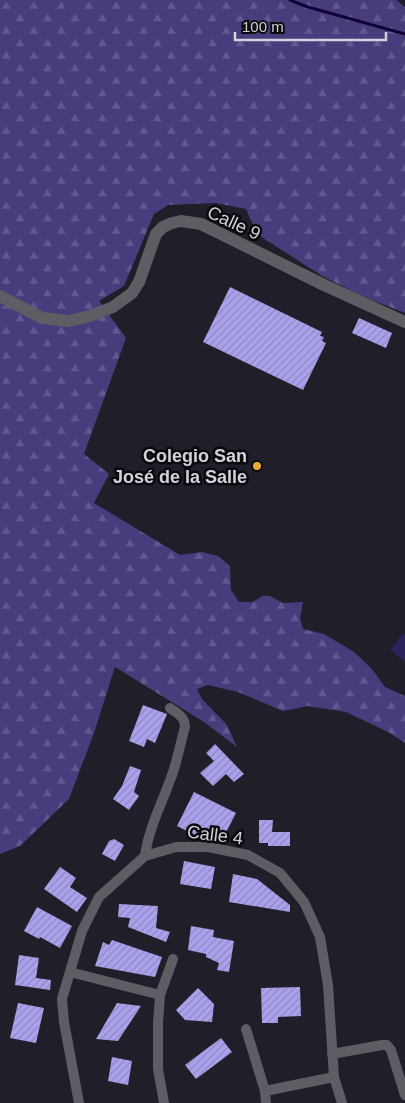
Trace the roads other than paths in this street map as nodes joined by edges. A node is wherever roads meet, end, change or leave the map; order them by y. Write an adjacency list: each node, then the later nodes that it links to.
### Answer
1 (0, 296): 2 (street, Calle 9)
2 (405, 322)
3 (170, 708): 4 (street)
4 (145, 856): 6 (street, Calle 4); 9 (street, Calle 4)
5 (173, 959): 7 (street)
6 (70, 972): 7 (street); 13 (street, Calle 4)
7 (160, 995): 14 (street)
8 (246, 1029): 11 (street)
9 (332, 1054): 10 (street, Calle 4); 12 (street)
10 (334, 1077): 11 (street); 16 (street, Calle 4)
11 (265, 1091): 15 (street)
12 (405, 1095)
13 (79, 1103)
14 (164, 1103)
15 (266, 1103)
16 (342, 1103)

